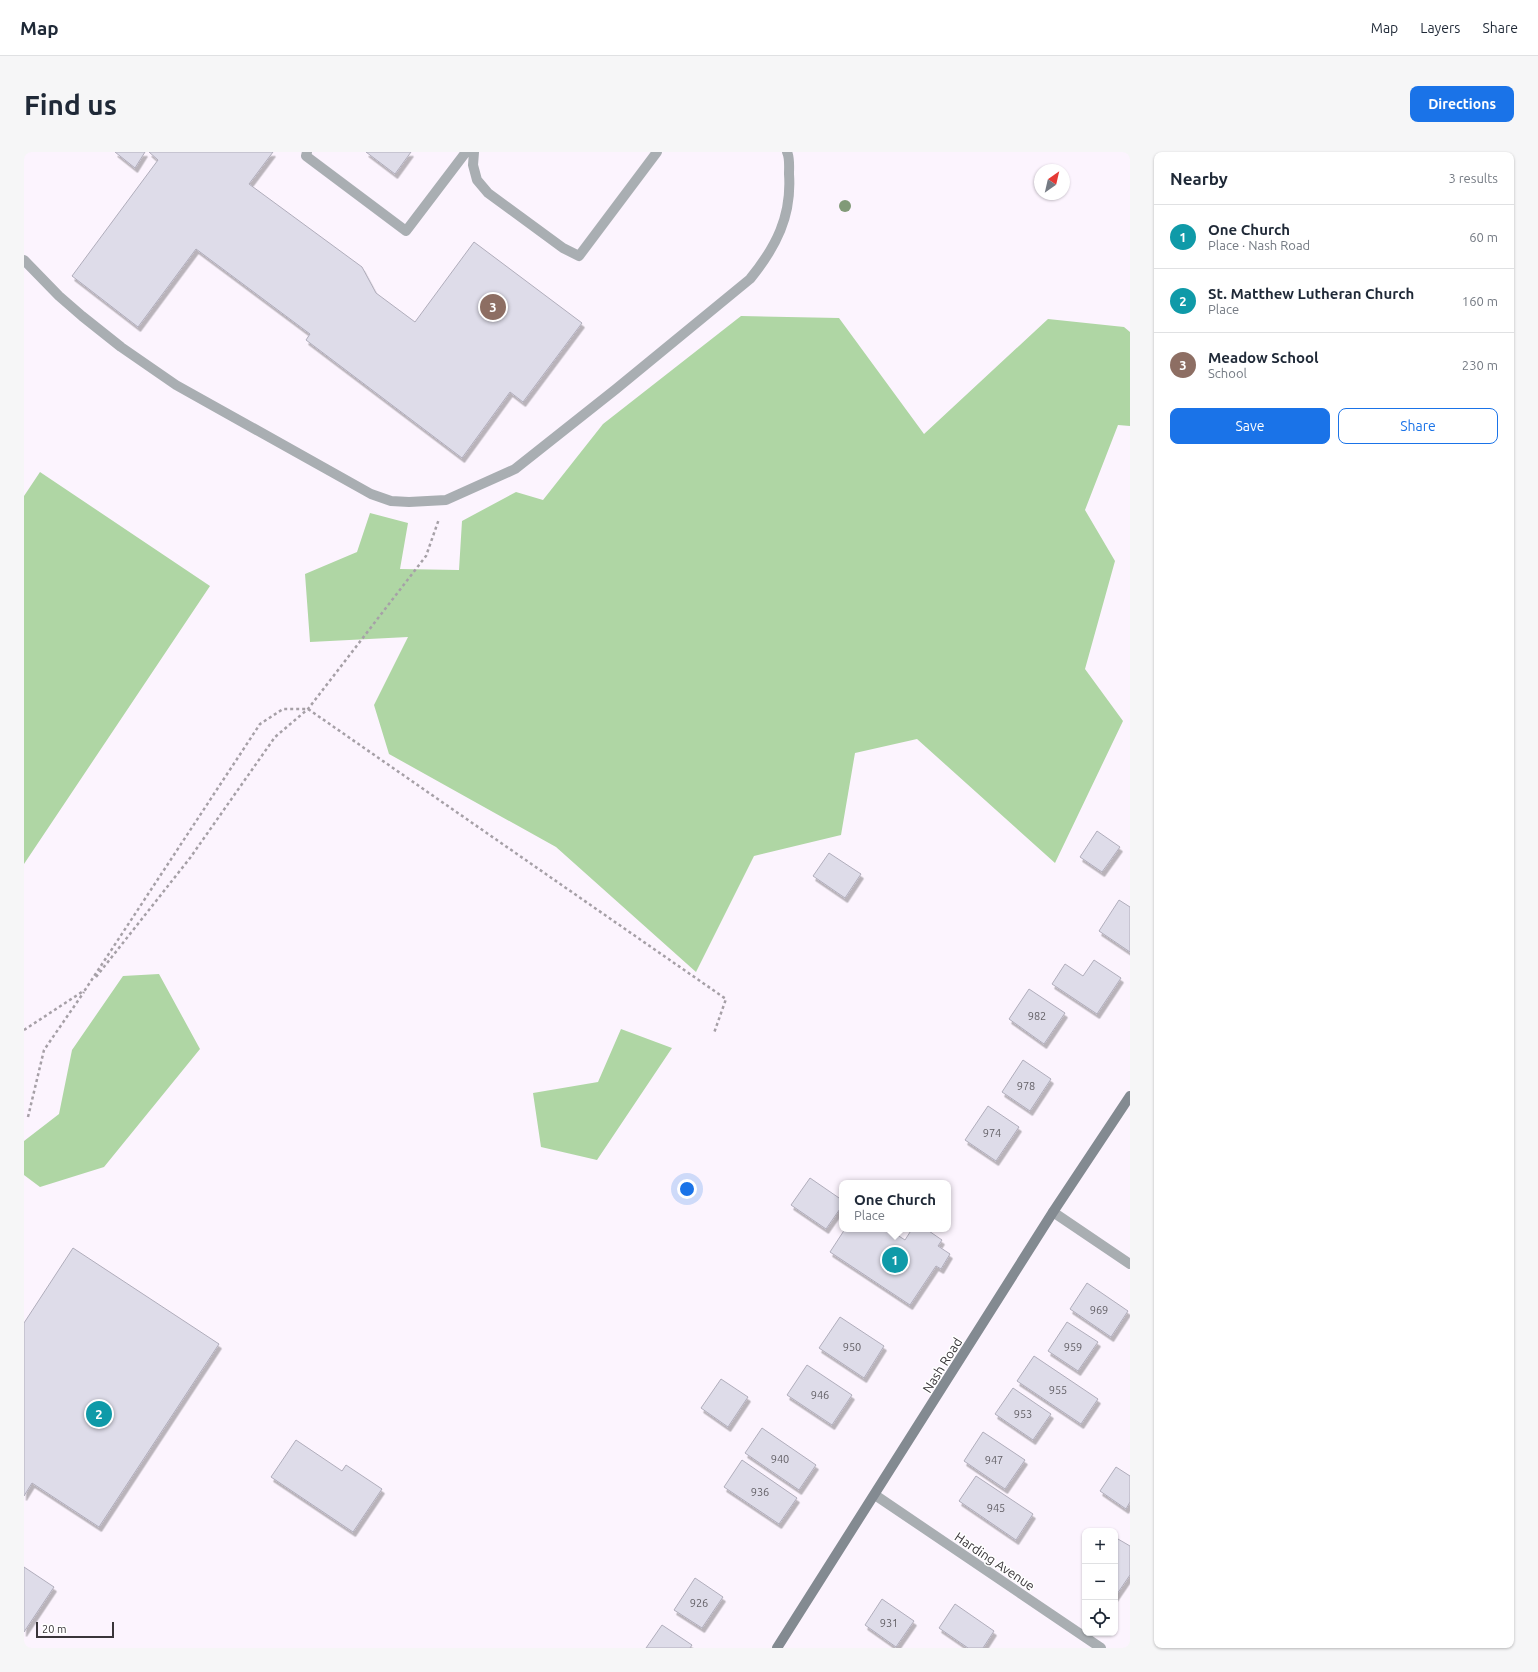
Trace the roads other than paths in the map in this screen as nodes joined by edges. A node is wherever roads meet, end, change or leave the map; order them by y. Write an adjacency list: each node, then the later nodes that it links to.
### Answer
1 (307, 152): 2 (street)
2 (466, 152)
3 (474, 152): 4 (street)
4 (656, 152)
5 (787, 152): 6 (street)
6 (24, 260)
7 (1130, 1096): 8 (main road, Nash Road)
8 (1053, 1212): 9 (street); 10 (main road, Nash Road)
9 (1130, 1264)
10 (875, 1495): 11 (main road, Nash Road); 12 (street, Harding Avenue)
11 (777, 1648)
12 (1101, 1648)

